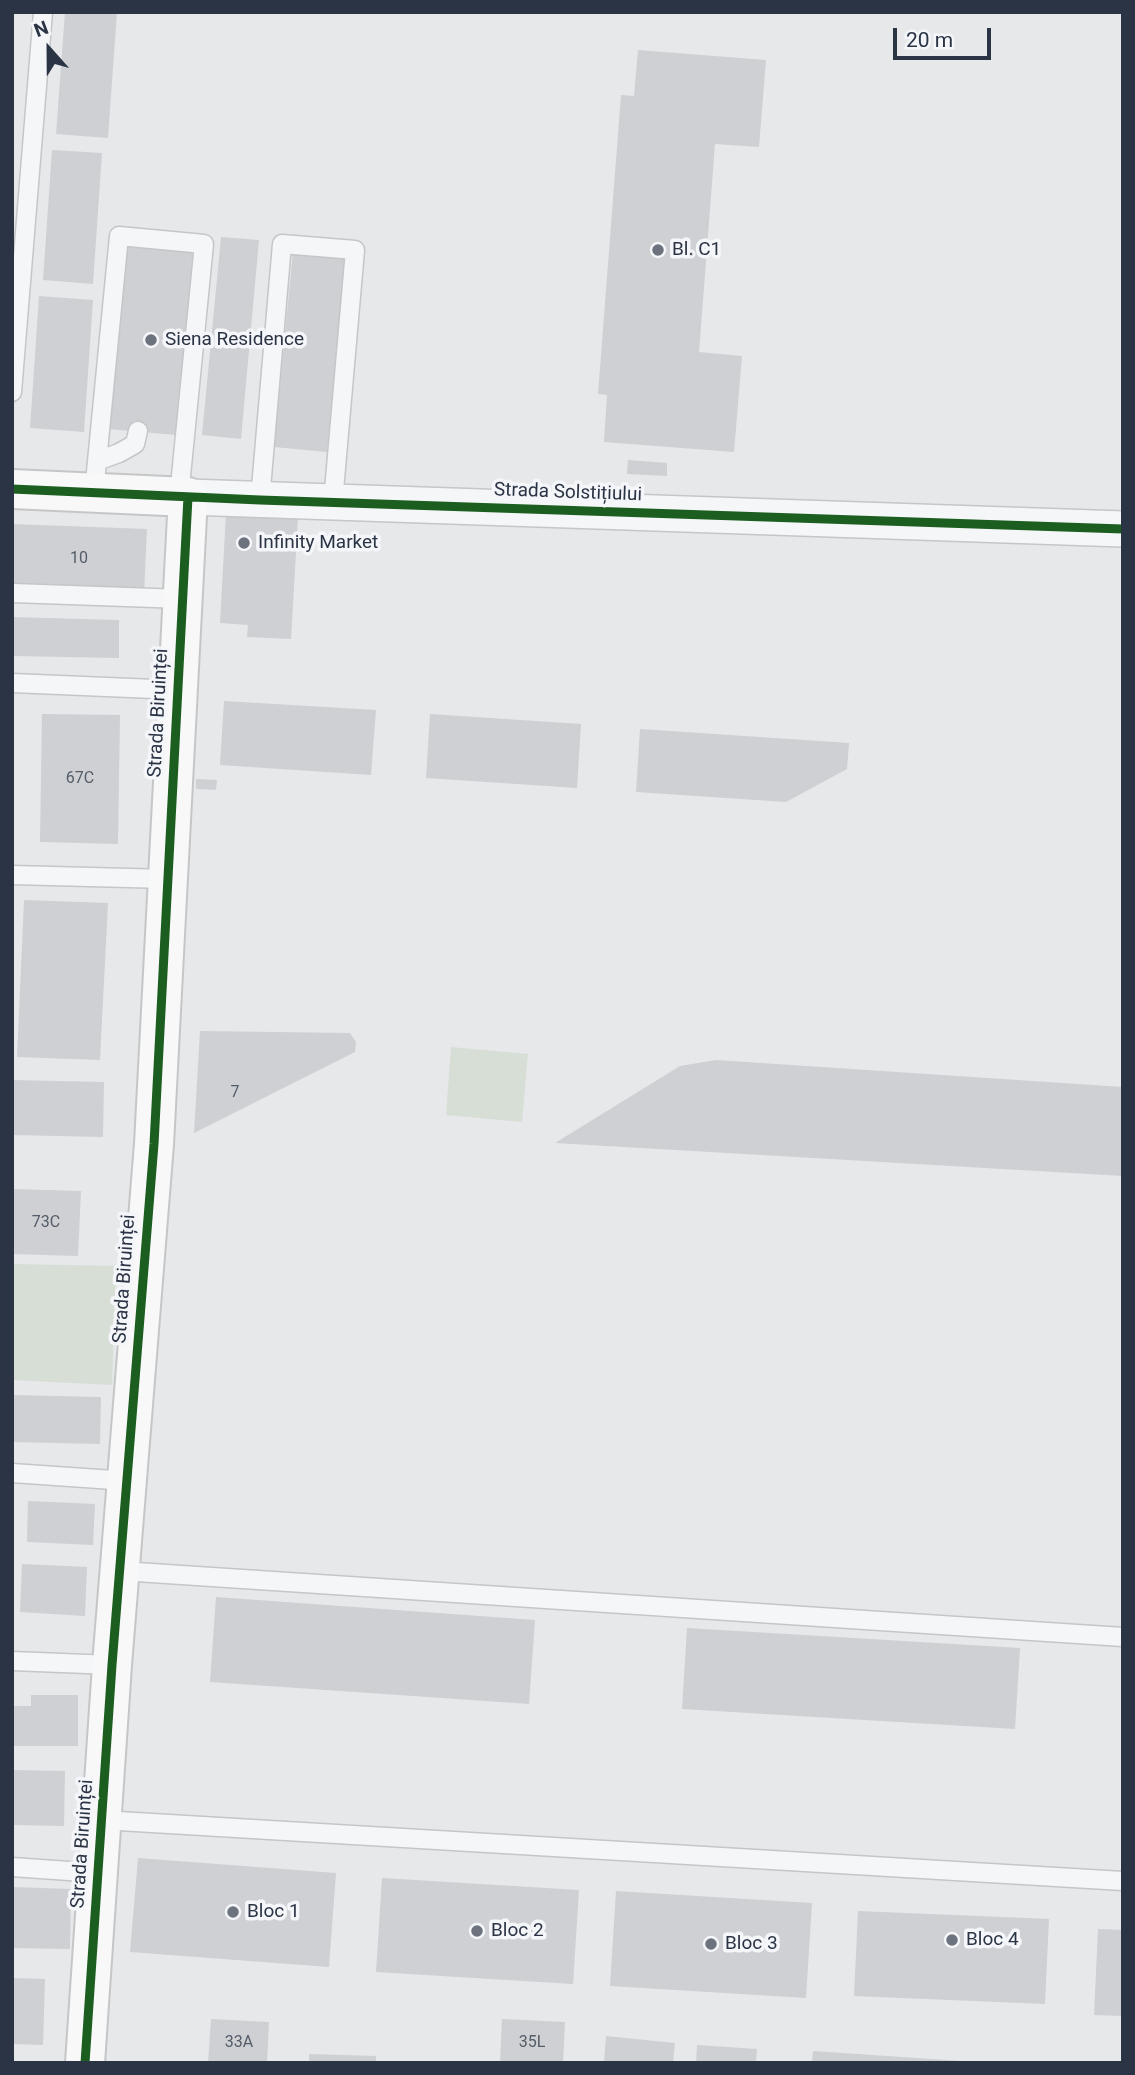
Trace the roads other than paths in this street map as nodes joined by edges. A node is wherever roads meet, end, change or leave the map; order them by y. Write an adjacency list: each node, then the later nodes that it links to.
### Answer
1 (43, 12): 2 (lane)
2 (12, 392)
3 (138, 431): 4 (lane)
4 (95, 476): 5 (street, Strada Solstițiului); 6 (street, Strada Solstițiului); 6 (lane)
5 (12, 489)
6 (184, 497): 7 (street, Strada Solstițiului); 11 (street, Strada Biruinței)
7 (260, 500): 8 (street, Strada Solstițiului); 8 (lane)
8 (334, 502): 9 (street, Strada Solstițiului)
9 (1123, 529)
10 (12, 593): 11 (lane)
11 (183, 599): 13 (street, Strada Biruinței)
12 (12, 683): 13 (lane)
13 (178, 690): 15 (street, Strada Biruinței)
14 (12, 875): 15 (lane)
15 (168, 879): 17 (street, Strada Biruinței)
16 (12, 1473): 17 (lane)
17 (128, 1481): 18 (street, Strada Biruinței)
18 (121, 1571): 19 (lane); 21 (street, Strada Biruinței)
19 (1123, 1637)
20 (12, 1661): 21 (lane)
21 (112, 1665): 22 (street, Strada Biruinței)
22 (102, 1820): 24 (street, Strada Biruinței); 25 (lane)
23 (12, 1867): 24 (lane)
24 (98, 1873): 26 (street, Strada Biruinței)
25 (1123, 1881)
26 (85, 2063)

